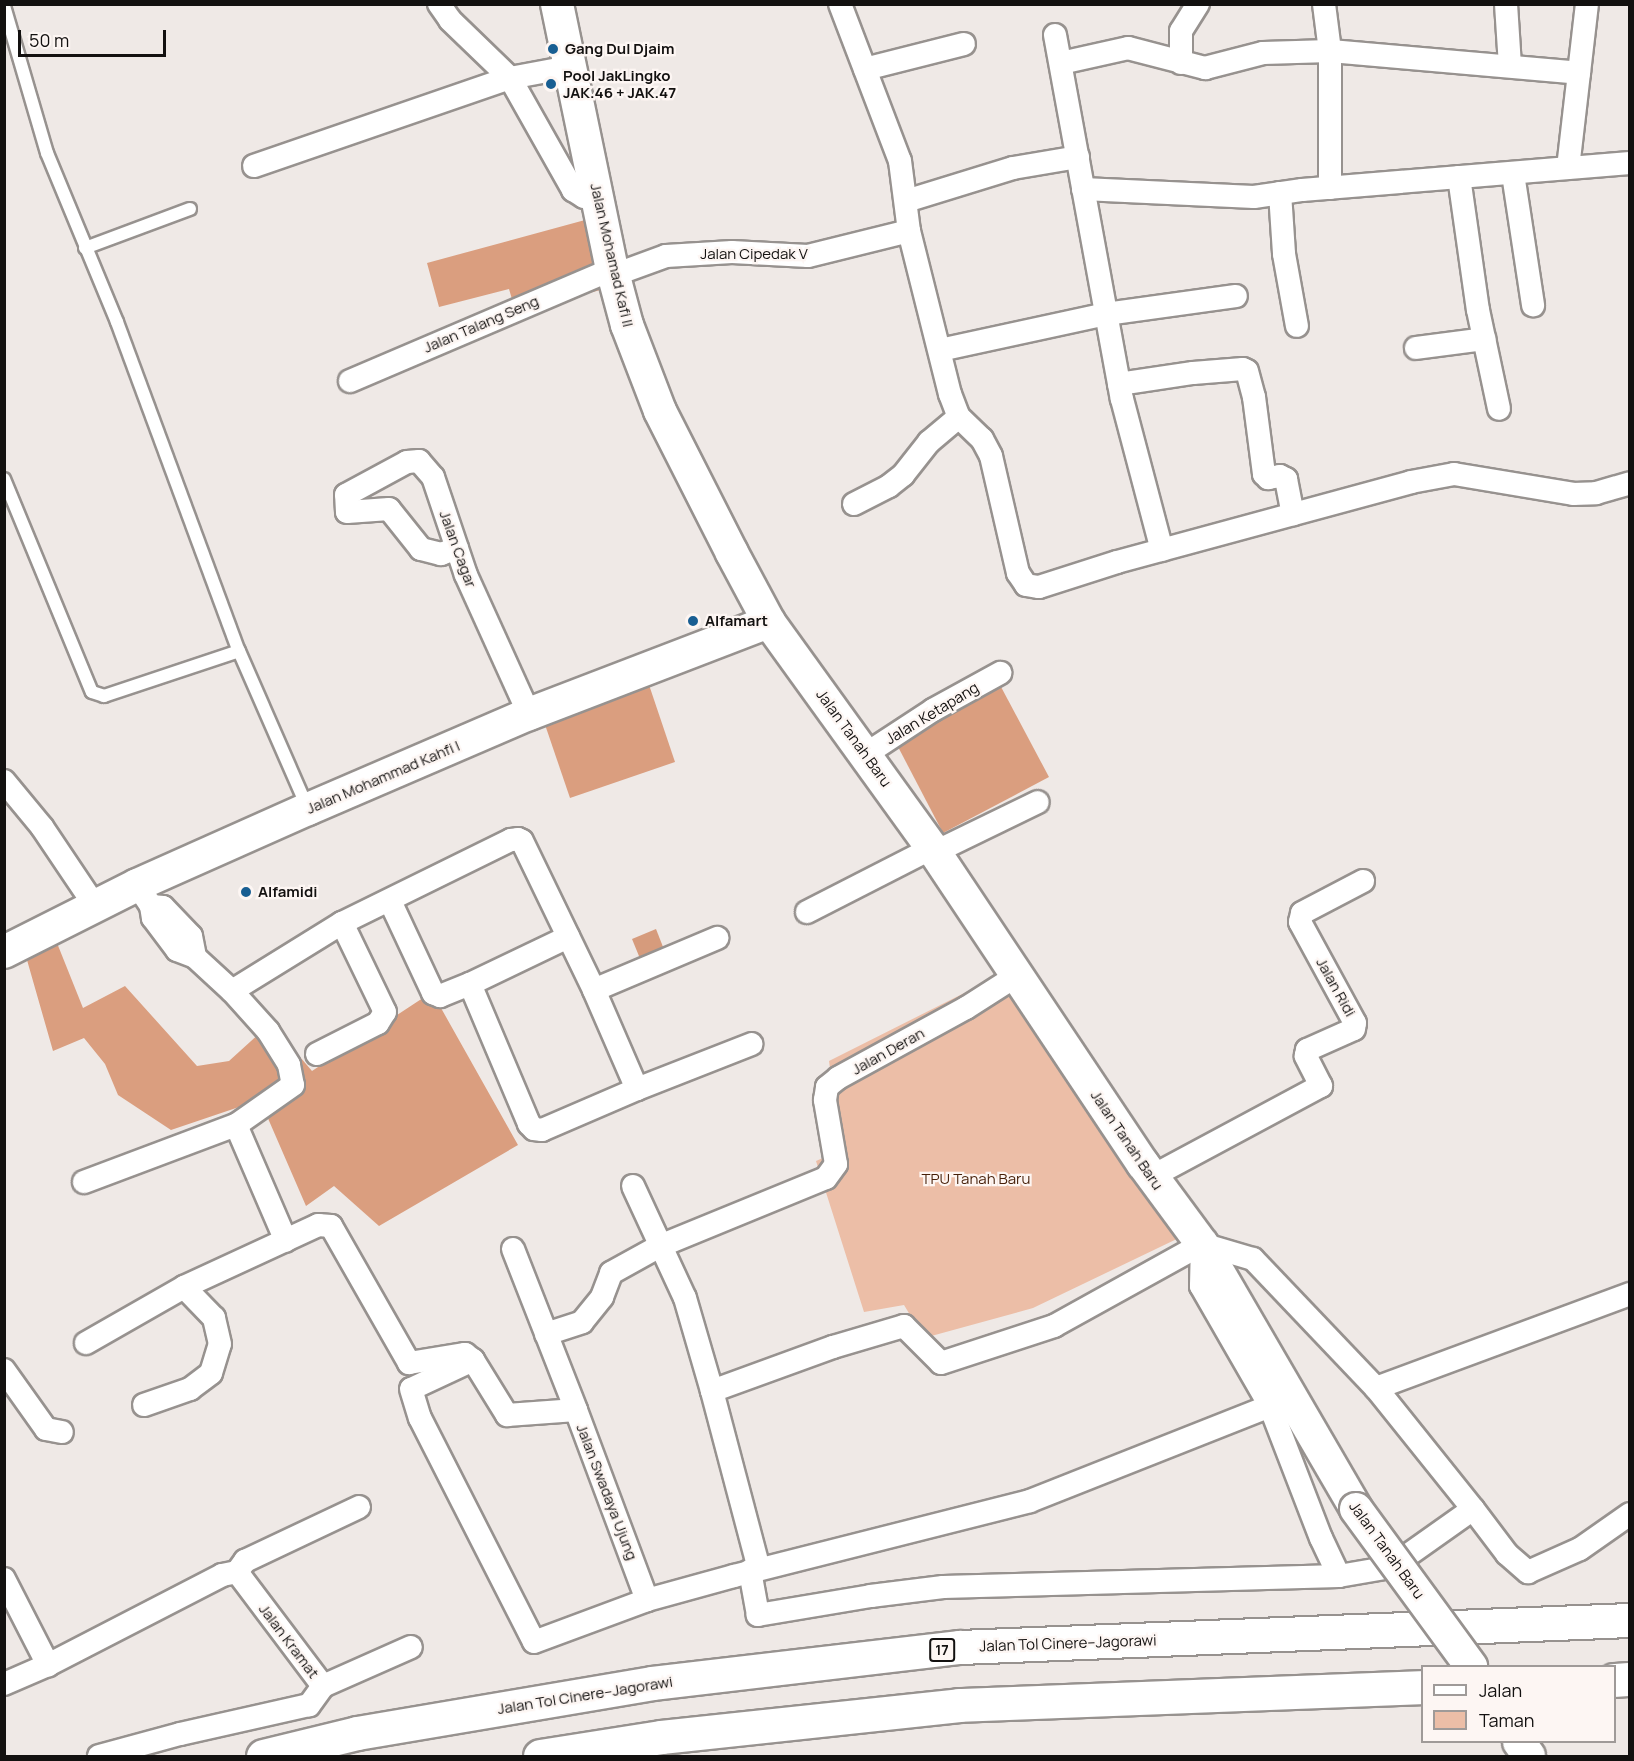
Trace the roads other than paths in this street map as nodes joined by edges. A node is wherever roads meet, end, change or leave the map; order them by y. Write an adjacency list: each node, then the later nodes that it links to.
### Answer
1 (439, 4): 18 (street)
2 (557, 4): 15 (main road, Jalan Mohamad Kafi II)
3 (840, 4): 16 (street)
4 (1198, 4): 13 (street)
5 (1324, 4): 11 (street)
6 (1506, 4): 14 (street)
7 (1587, 4): 17 (street)
8 (4, 6): 32 (lane)
9 (1055, 35): 12 (street)
10 (964, 44): 16 (street)
11 (1330, 51): 13 (street); 14 (street); 25 (street)
12 (1061, 63): 13 (street); 19 (street)
13 (1182, 63)
14 (1510, 66): 17 (street)
15 (561, 68): 18 (street); 28 (main road, Jalan Mohamad Kafi II)
16 (865, 69): 29 (street)
17 (1579, 73): 22 (street)
18 (513, 78): 21 (street); 28 (street)
19 (1078, 158): 26 (street); 29 (street)
20 (1629, 163): 22 (street)
21 (254, 166)
22 (1568, 168): 23 (street)
23 (1513, 174): 24 (street); 35 (street)
24 (1459, 177): 25 (street); 38 (street)
25 (1330, 188): 27 (street)
26 (1083, 189): 27 (street); 36 (street)
27 (1280, 193): 37 (street)
28 (591, 196): 33 (main road, Jalan Mohamad Kafi II)
29 (906, 201): 31 (street)
30 (190, 209): 32 (lane)
31 (909, 231): 33 (street, Jalan Cipedak V); 40 (street)
32 (85, 248): 52 (lane)
33 (622, 270): 41 (street, Jalan Talang Seng); 51 (main road, Jalan Mohamad Kafi II)
34 (1236, 296): 36 (street)
35 (1533, 305)
36 (1106, 314): 40 (street); 42 (street)
37 (1297, 326)
38 (1484, 339): 39 (street); 43 (street)
39 (1416, 348)
40 (940, 350): 44 (street)
41 (350, 381)
42 (1119, 384): 48 (street); 50 (street)
43 (1499, 409)
44 (959, 417): 47 (street); 50 (street)
45 (4, 479): 52 (lane)
46 (1629, 483): 48 (street)
47 (854, 504)
48 (1293, 514): 50 (street)
49 (457, 548): 49 (street, Jalan Cagar); 54 (street, Jalan Cagar)
50 (1162, 550)
51 (769, 622): 54 (main road, Jalan Mohammad Kahfi I); 55 (main road, Jalan Tanah Baru)
52 (239, 651): 58 (lane)
53 (1000, 673): 55 (street, Jalan Ketapang)
54 (529, 714): 58 (main road, Jalan Mohammad Kahfi I)
55 (876, 747): 59 (main road, Jalan Tanah Baru)
56 (4, 781): 63 (street)
57 (1038, 802): 59 (street)
58 (308, 808): 61 (main road, Jalan Mohammad Kahfi I)
59 (933, 850): 64 (street); 69 (main road, Jalan Tanah Baru)
60 (1363, 881): 77 (street, Jalan Ridi)
61 (144, 896): 63 (main road, Jalan Mohammad Kahfi I); 72 (street)
62 (390, 901): 65 (street); 66 (street); 70 (street)
63 (95, 906): 68 (main road, Jalan Mohammad Kahfi I)
64 (807, 912)
65 (342, 923): 72 (street); 74 (street)
66 (568, 937): 70 (street); 71 (street)
67 (717, 938): 71 (street)
68 (4, 952)
69 (1016, 976): 77 (main road, Jalan Tanah Baru); 82 (street, Jalan Deran)
70 (470, 984): 75 (street)
71 (594, 990): 75 (street)
72 (232, 991): 76 (street)
73 (752, 1044): 75 (street)
74 (317, 1054)
75 (637, 1089)
76 (236, 1125): 78 (street); 80 (street)
77 (1151, 1177): 81 (main road, Jalan Tanah Baru)
78 (84, 1182)
79 (633, 1186): 82 (street)
80 (286, 1241): 84 (street); 88 (street)
81 (1202, 1244): 90 (street); 91 (street); 93 (street); 109 (main road, Jalan Tanah Baru, bridge)
82 (660, 1246): 86 (street); 91 (street)
83 (513, 1249): 86 (street)
84 (184, 1287): 87 (street); 92 (street)
85 (1629, 1294): 90 (street)
86 (546, 1334): 94 (street)
87 (86, 1343)
88 (473, 1360): 94 (street, Jalan Swadaya Ujung); 103 (street)
89 (4, 1370): 95 (street)
90 (1376, 1388): 97 (street)
91 (712, 1391): 100 (street)
92 (144, 1405)
93 (1270, 1406): 100 (street); 101 (street)
94 (576, 1410): 103 (street, Jalan Swadaya Ujung)
95 (62, 1432)
96 (359, 1507): 99 (street)
97 (1473, 1509): 98 (street); 101 (street)
98 (1629, 1514)
99 (237, 1572): 108 (street); 111 (street, Jalan Kramat)
100 (748, 1572): 101 (street); 103 (street)
101 (1339, 1576)
102 (4, 1579): 108 (street)
103 (647, 1600)
104 (1629, 1616): 106 (highway)
105 (1629, 1620): 106 (highway, Jalan Tol Cinere–Jagorawi / 17)
106 (1581, 1622): 115 (highway, Jalan Tol Cinere–Jagorawi / 17)
107 (411, 1647): 111 (street)
108 (48, 1665): 110 (street)
109 (1470, 1665)
110 (4, 1684)
111 (323, 1686): 114 (street, Jalan Kramat)
112 (1421, 1687): 116 (highway)
113 (1520, 1743): 117 (main road)
114 (99, 1756)
115 (263, 1756)
116 (540, 1756)
117 (1529, 1756)

